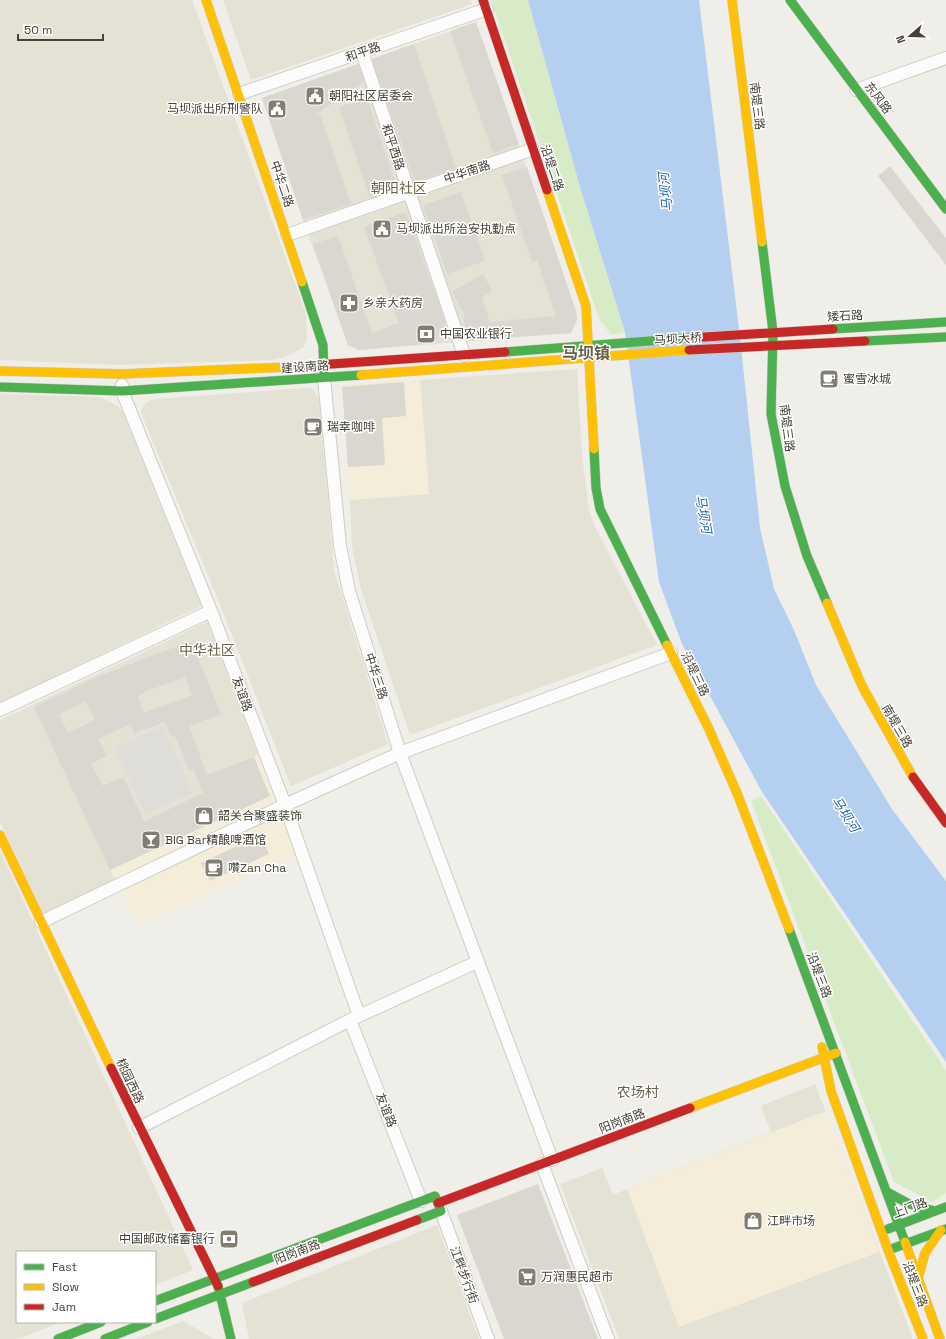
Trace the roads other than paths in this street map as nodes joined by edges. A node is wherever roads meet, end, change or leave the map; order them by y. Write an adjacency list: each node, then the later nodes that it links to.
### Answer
1 (206, 0): 8 (main road, 中华二路)
2 (732, 0): 14 (main road, 南堤三路)
3 (790, 0): 7 (main road, 东风路)
4 (485, 5): 5 (street, 和平路); 9 (main road, 沿堤二路)
5 (362, 52): 8 (street, 和平路); 10 (street, 和平西路)
6 (946, 58): 7 (street)
7 (856, 90): 11 (main road, 东风路)
8 (239, 94): 12 (main road, 中华二路)
9 (533, 149): 10 (street, 中华南路); 19 (main road, 沿堤二路)
10 (408, 193): 12 (street, 中华南路); 20 (street, 和平西路)
11 (946, 209)
12 (287, 235): 24 (main road, 中华二路)
13 (946, 322): 14 (main road, 矮石路)
14 (773, 332): 15 (main road, 矮石路); 18 (main road, 南堤三路)
15 (745, 334): 17 (main road, 马坝大桥)
16 (946, 337): 18 (main road)
17 (609, 344): 19 (main road, 建设南路)
18 (773, 345): 21 (main road, 马坝大桥); 33 (main road, 南堤三路)
19 (589, 346): 20 (main road, 建设南路); 22 (main road, 沿堤三路)
20 (464, 355): 24 (main road, 建设南路)
21 (611, 356): 22 (main road, 建设南路)
22 (590, 358): 24 (main road, 建设南路); 29 (main road, 沿堤三路)
23 (0, 371): 25 (main road, 建设南路)
24 (324, 372): 25 (main road, 建设南路); 27 (main road, 建设南路); 31 (street, 中华三路)
25 (122, 374): 27 (street, 友谊路)
26 (0, 387): 27 (main road, 建设南路)
27 (122, 391): 28 (street, 友谊路)
28 (211, 611): 30 (street); 32 (street, 友谊路)
29 (671, 653): 31 (street); 37 (main road, 沿堤三路)
30 (0, 710)
31 (400, 753): 32 (street); 36 (street, 中华三路)
32 (285, 805): 35 (street); 38 (street, 友谊路)
33 (946, 823)
34 (0, 834): 35 (main road, 桃园西路)
35 (42, 922): 41 (main road, 桃园西路)
36 (477, 962): 38 (street); 42 (street, 中华三路)
37 (819, 1007): 39 (main road, 沿堤三路); 40 (main road, 沿堤三路)
38 (355, 1018): 41 (street); 44 (street, 友谊路)
39 (836, 1053): 40 (main road, 阳岗南路); 43 (main road, 沿堤三路)
40 (823, 1058): 42 (main road, 阳岗南路); 50 (main road, 沿堤三路)
41 (139, 1128): 53 (main road, 桃园西路)
42 (547, 1162): 45 (main road, 阳岗南路); 64 (street, 中华三路)
43 (886, 1192): 47 (main road); 48 (main road, 沿堤三路)
44 (421, 1201): 45 (main road, 阳岗南路); 53 (main road, 阳岗南路)
45 (439, 1207): 55 (main road, 阳岗南路); 63 (street, 江畔步行街)
46 (946, 1208): 47 (main road, 上门路)
47 (935, 1211): 48 (main road, 上门路)
48 (898, 1225): 50 (main road, 上门路); 51 (main road, 沿堤三路)
49 (944, 1230): 51 (main road); 54 (main road)
50 (882, 1231): 52 (main road, 沿堤三路)
51 (905, 1244): 52 (main road); 54 (main road, 沿堤三路)
52 (888, 1250): 65 (main road, 沿堤三路)
53 (215, 1277): 55 (main road, 桃园西路); 56 (main road, 阳岗南路)
54 (918, 1279): 66 (main road, 沿堤三路)
55 (221, 1293): 57 (main road, 阳岗南路); 62 (main road, 桃园西路)
56 (156, 1301)
57 (156, 1319)
58 (98, 1323): 60 (main road)
59 (145, 1323): 61 (main road)
60 (58, 1339)
61 (105, 1339)
62 (231, 1339)
63 (488, 1339)
64 (608, 1339)
65 (923, 1339)
66 (940, 1339)

